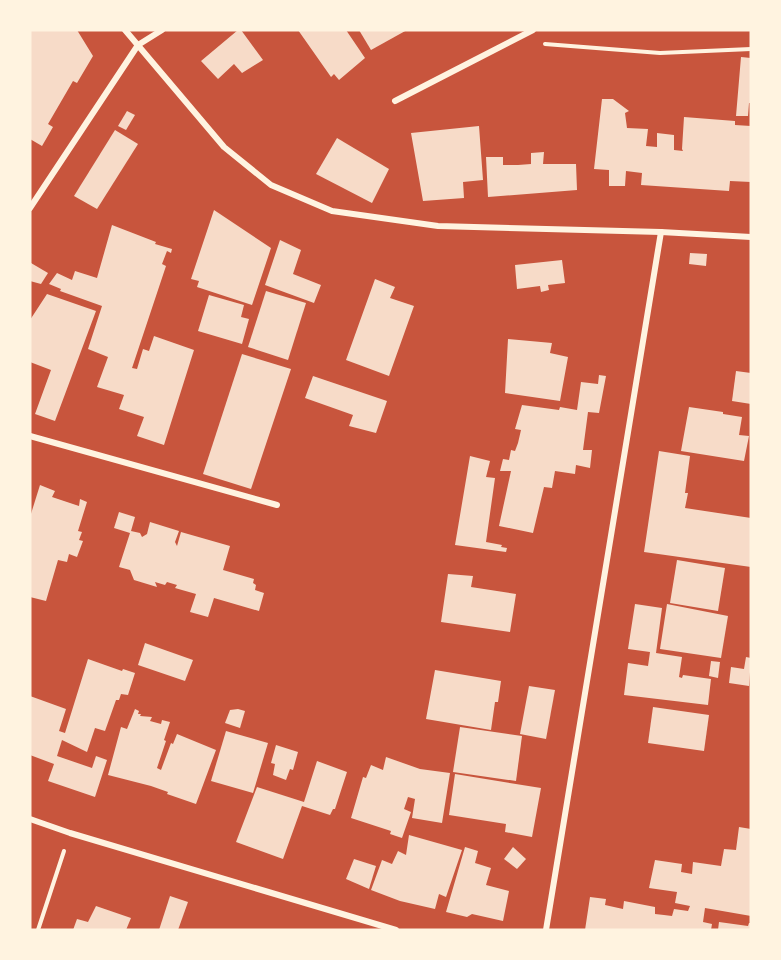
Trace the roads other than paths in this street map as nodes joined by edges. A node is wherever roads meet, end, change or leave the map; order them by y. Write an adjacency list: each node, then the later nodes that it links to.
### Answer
1 (125, 30): 4 (street)
2 (162, 30): 4 (street)
3 (533, 30): 5 (street)
4 (138, 45): 6 (street); 7 (street)
5 (395, 101)
6 (30, 208)
7 (661, 232): 8 (street); 13 (street)
8 (751, 237)
9 (30, 436): 10 (street)
10 (277, 505)
11 (30, 819): 12 (street)
12 (396, 930)
13 (546, 930)

